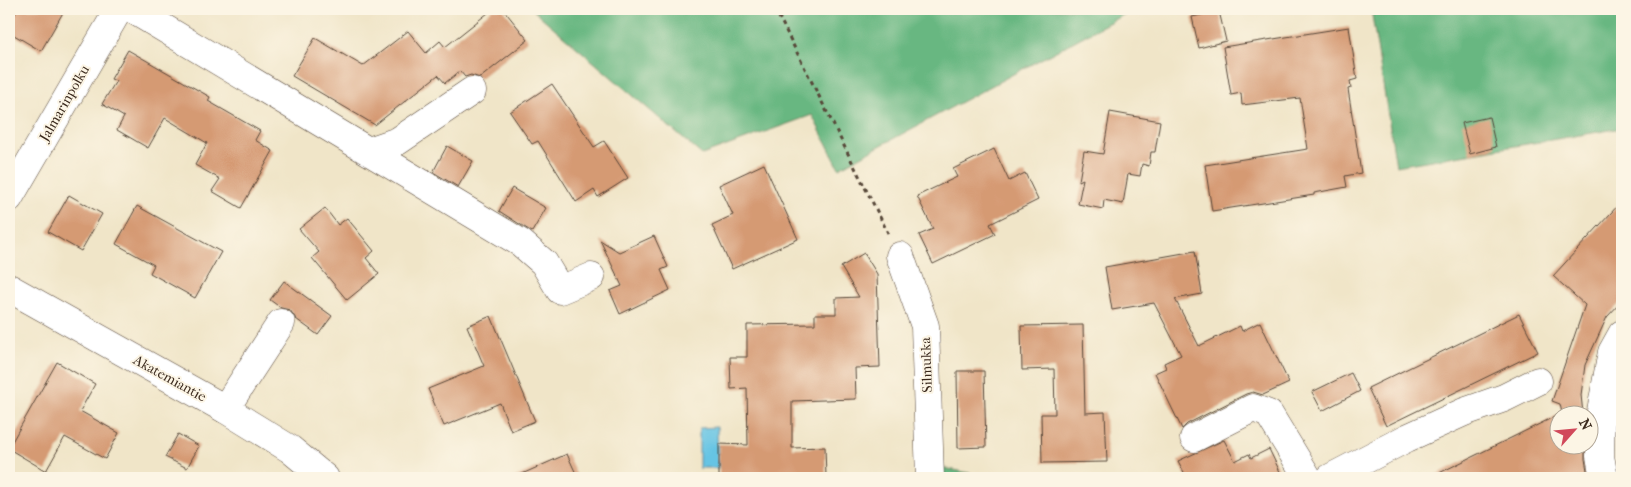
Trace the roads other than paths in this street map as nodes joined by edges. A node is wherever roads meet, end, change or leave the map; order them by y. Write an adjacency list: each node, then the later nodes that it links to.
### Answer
1 (119, 9): 5 (street, Jalmarinpolku)
2 (132, 9): 4 (street)
3 (472, 91): 4 (street)
4 (369, 151): 7 (street)
5 (9, 198)
6 (900, 256): 15 (street, Silmukka)
7 (591, 277)
8 (9, 288): 12 (street, Akatemiantie)
9 (281, 323): 12 (street)
10 (1622, 334): 18 (street)
11 (1538, 381): 17 (street)
12 (225, 409): 14 (street, Akatemiantie)
13 (1194, 438): 16 (street)
14 (325, 478)
15 (930, 478)
16 (1308, 478)
17 (1330, 478)
18 (1604, 478)

